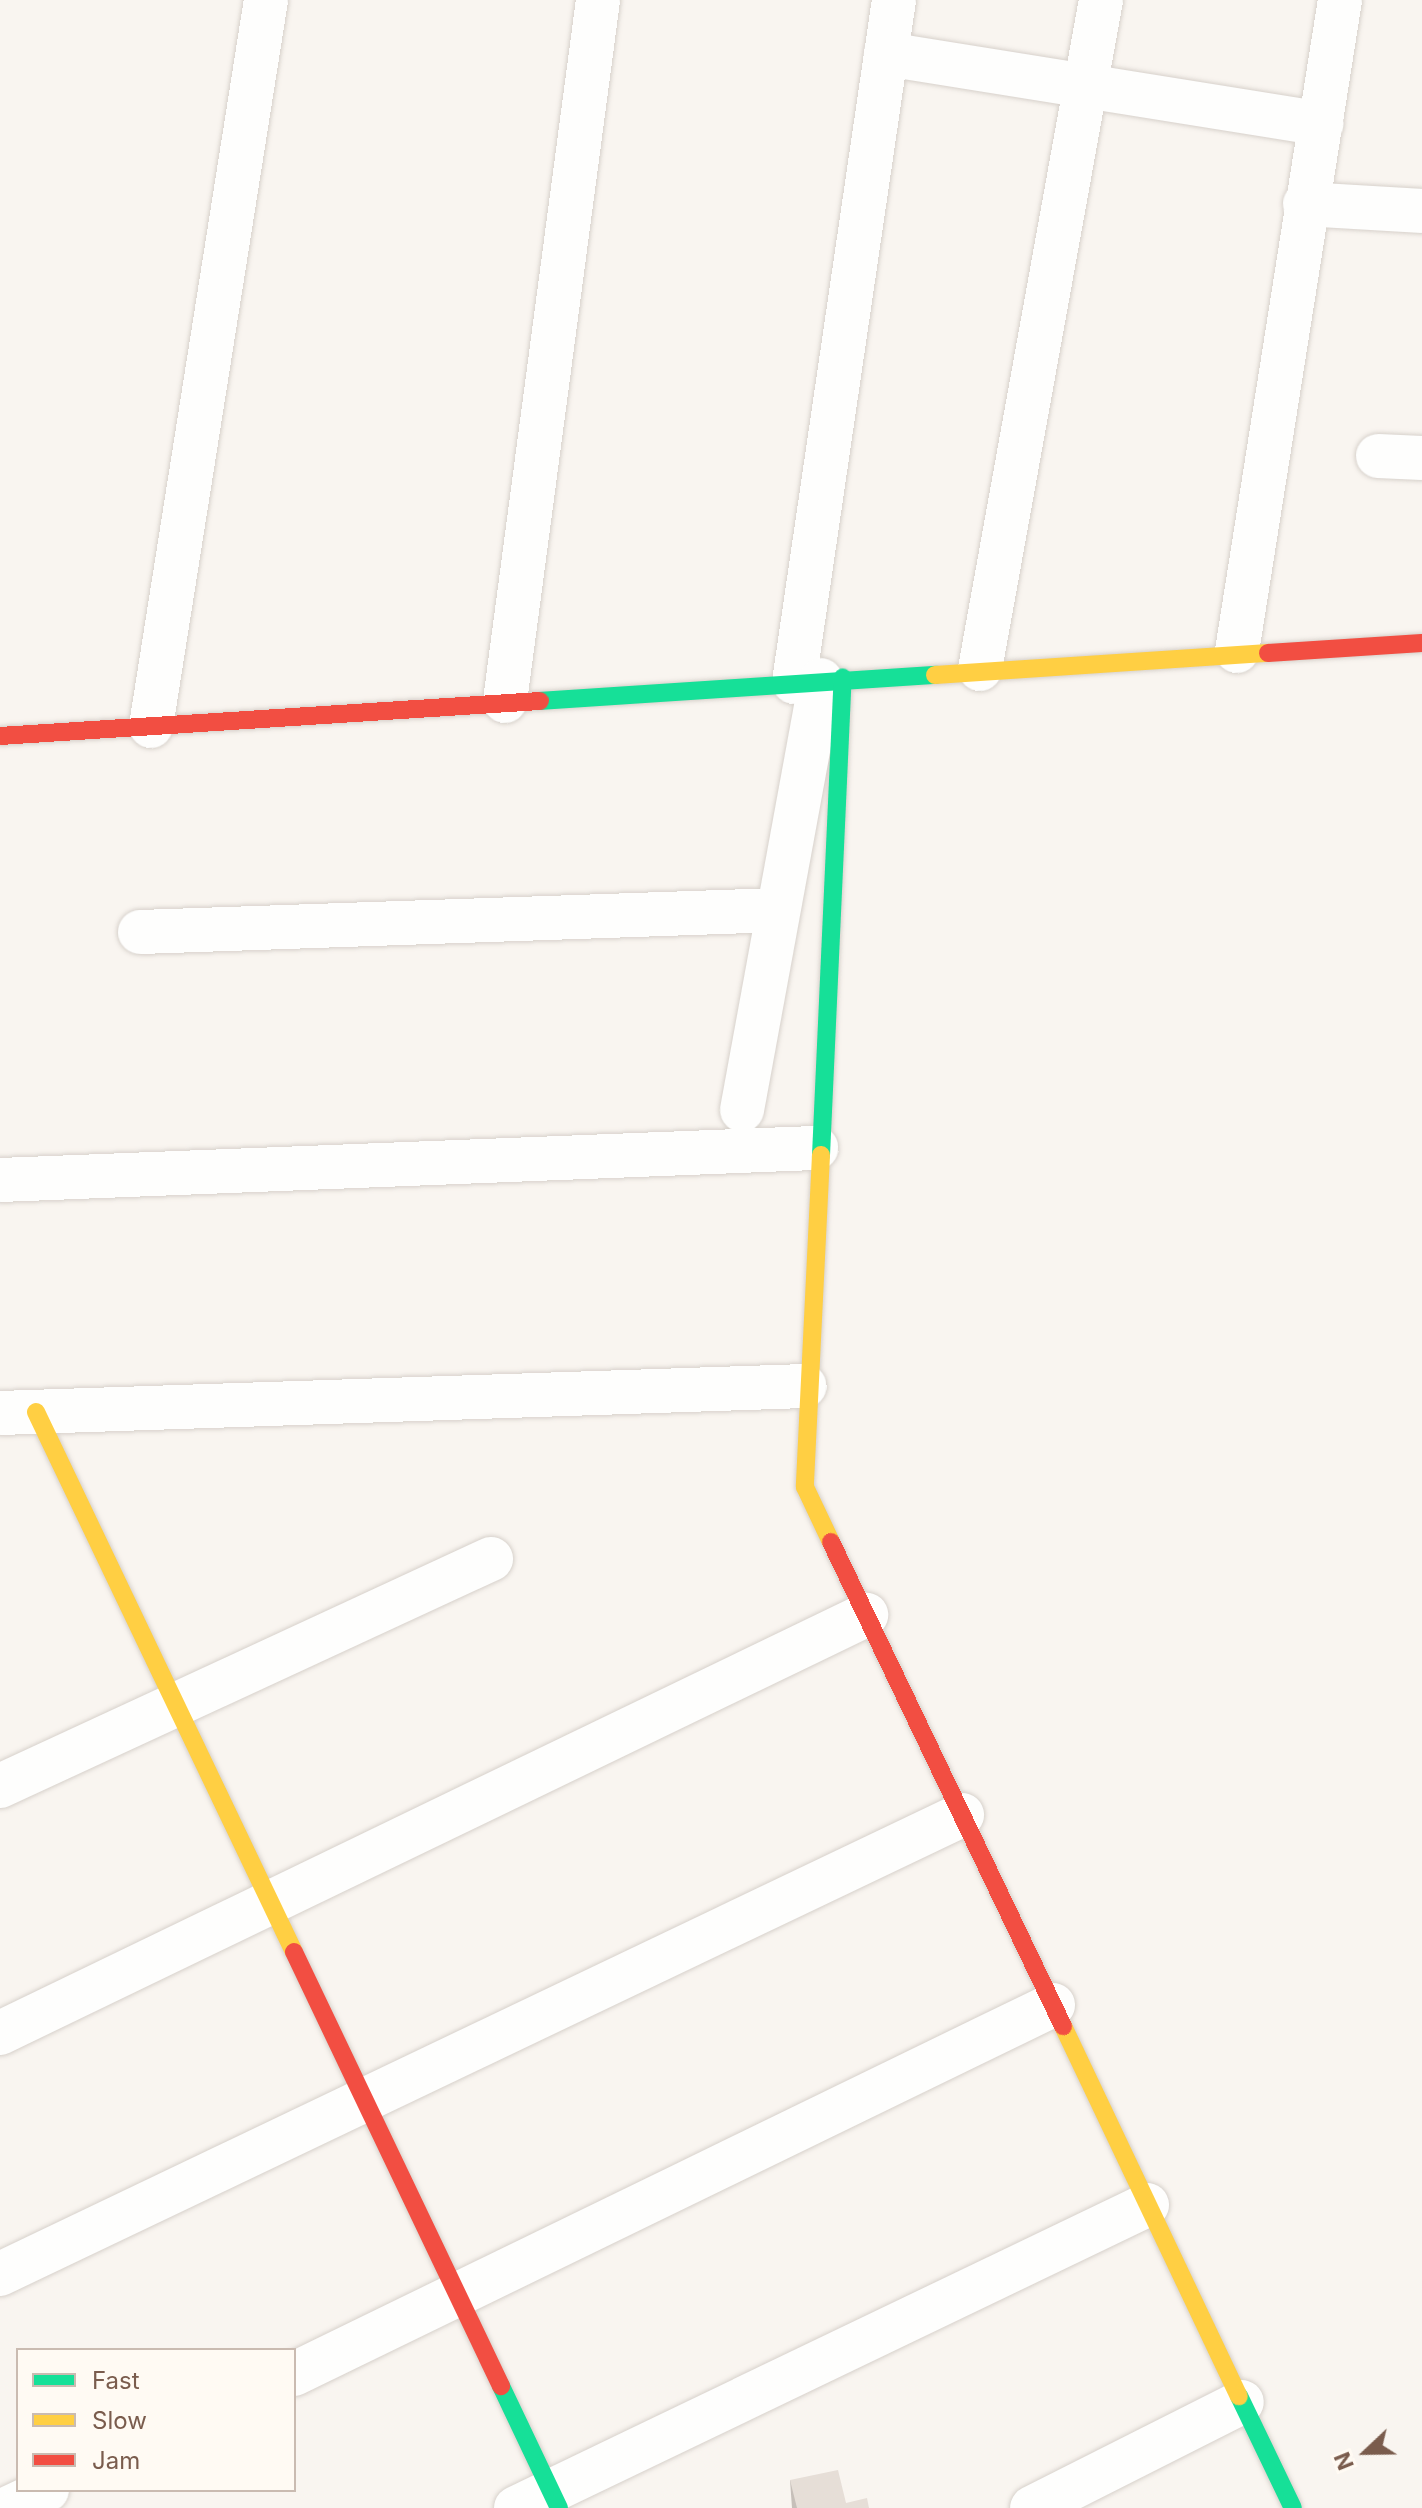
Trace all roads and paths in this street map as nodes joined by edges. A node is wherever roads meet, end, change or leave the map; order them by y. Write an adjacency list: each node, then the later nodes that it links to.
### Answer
1 (266, 0): 18 (street)
2 (598, 0): 17 (street)
3 (894, 0): 6 (street)
4 (1101, 0): 7 (street)
5 (1340, 0): 8 (street)
6 (886, 54): 7 (street); 16 (street)
7 (1088, 88): 8 (street); 15 (street)
8 (1321, 124): 9 (street)
9 (1305, 204): 10 (street); 14 (street)
10 (1422, 211)
11 (1378, 456): 12 (street)
12 (1422, 458)
13 (1422, 643): 14 (street)
14 (1237, 651): 15 (street)
15 (980, 669): 16 (street)
16 (819, 680): 17 (street); 20 (street); 23 (street)
17 (505, 701): 18 (street)
18 (151, 726): 19 (street)
19 (0, 736)
20 (778, 910): 21 (street); 22 (street)
21 (140, 932)
22 (742, 1110)
23 (816, 1148): 24 (street); 25 (street)
24 (0, 1180)
25 (805, 1386): 26 (street); 28 (street)
26 (18, 1413): 29 (street)
27 (491, 1559): 29 (street)
28 (866, 1615): 31 (street); 32 (street)
29 (177, 1705): 30 (street); 32 (street)
30 (0, 1786)
31 (962, 1815): 33 (street); 35 (street)
32 (271, 1906): 34 (street); 35 (street)
33 (1053, 2005): 36 (street); 38 (street)
34 (0, 2033)
35 (361, 2104): 37 (street); 38 (street)
36 (1147, 2205): 40 (street); 42 (street)
37 (0, 2274)
38 (456, 2298): 39 (street); 42 (street)
39 (296, 2373)
40 (1242, 2402): 44 (street); 45 (street)
41 (43, 2492): 43 (street)
42 (542, 2503)
43 (9, 2508)
44 (1032, 2508)
45 (1293, 2508)

